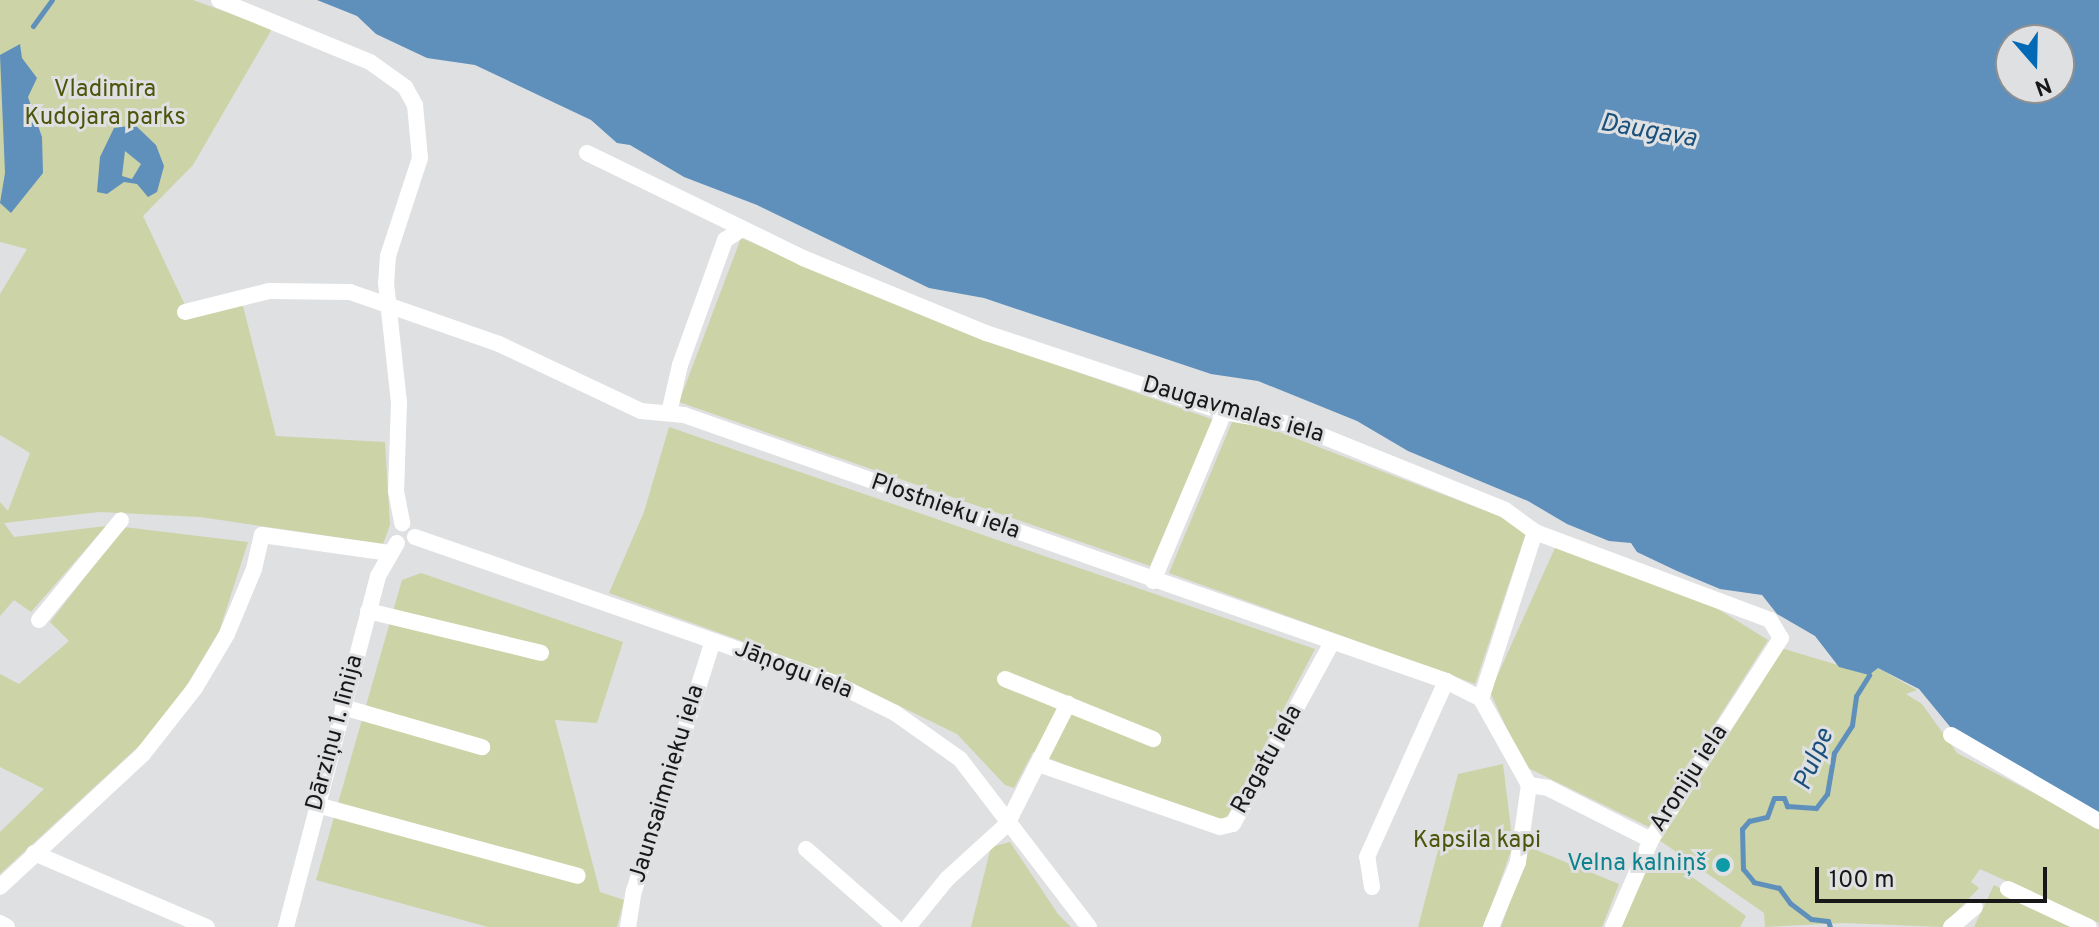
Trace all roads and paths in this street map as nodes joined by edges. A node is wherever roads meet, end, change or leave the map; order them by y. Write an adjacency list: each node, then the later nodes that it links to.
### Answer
1 (219, 0): 4 (street)
2 (587, 153): 3 (street, Daugavmalas iela)
3 (742, 229): 6 (street, Daugavmalas iela); 7 (street)
4 (390, 304): 5 (street, Plostnieku iela); 7 (street, Plostnieku iela); 9 (street)
5 (185, 312)
6 (1224, 412): 10 (street, Daugavmalas iela); 13 (street)
7 (669, 413): 13 (street, Plostnieku iela)
8 (121, 520): 15 (street)
9 (402, 523): 11 (street, Jāņogu iela); 12 (street)
10 (1535, 532): 16 (street, Daugavmalas iela); 22 (street)
11 (415, 537): 12 (street); 17 (street, Jāņogu iela)
12 (394, 548): 14 (street, Dārziņu 1. līnija); 35 (street)
13 (1153, 581): 18 (street, Plostnieku iela)
14 (368, 611): 19 (street); 24 (street, Dārziņu 1. līnija)
15 (39, 620)
16 (1781, 638): 33 (street, Aroniju iela)
17 (713, 641): 32 (street, Jāņogu iela); 45 (street, Jaunsaimnieku iela)
18 (1331, 644): 21 (street, Plostnieku iela); 28 (street, Ragatu iela)
19 (541, 653)
20 (1005, 679): 23 (street)
21 (1446, 681): 22 (street, Plostnieku iela); 38 (street)
22 (1481, 699): 29 (street)
23 (1068, 704): 26 (street); 28 (street)
24 (343, 707): 27 (street); 30 (street, Dārziņu 1. līnija)
25 (1951, 735): 31 (street)
26 (1153, 739)
27 (482, 747)
28 (1041, 765): 32 (street)
29 (1529, 785): 33 (street); 49 (street)
30 (317, 805): 36 (street); 44 (street, Dārziņu 1. līnija)
31 (2099, 821)
32 (1007, 824): 47 (street); 48 (street, Jāņogu iela)
33 (1651, 840): 50 (street, Aroniju iela)
34 (806, 849): 46 (street)
35 (34, 853): 37 (street); 43 (street)
36 (578, 876)
37 (0, 887)
38 (1372, 887)
39 (2008, 889): 52 (street)
40 (1975, 907): 51 (street)
41 (0, 923): 42 (street)
42 (7, 927)
43 (207, 927)
44 (286, 927)
45 (628, 927)
46 (895, 927)
47 (908, 927)
48 (1089, 927)
49 (1491, 927)
50 (1613, 927)
51 (1951, 927)
52 (2089, 927)

